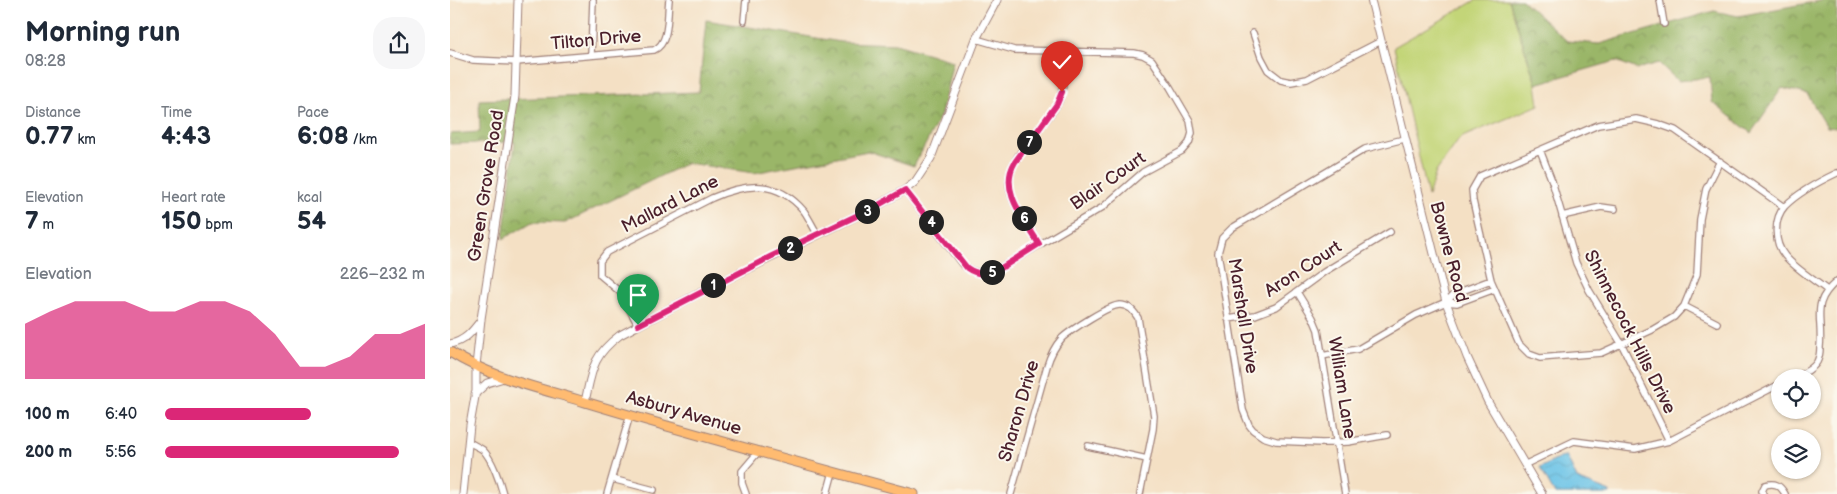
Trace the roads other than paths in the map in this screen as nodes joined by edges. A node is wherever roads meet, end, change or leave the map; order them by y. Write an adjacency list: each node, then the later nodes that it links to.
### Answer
1 (518, 0): 16 (street, Green Grove Road)
2 (593, 0): 15 (street)
3 (669, 0): 15 (street, Tilton Drive)
4 (746, 0): 8 (street)
5 (996, 0): 11 (street)
6 (1371, 0): 12 (street, Bowne Road)
7 (1660, 0): 9 (street)
8 (744, 21)
9 (1664, 24)
10 (1253, 32): 12 (street)
11 (976, 39): 13 (street, Blair Court); 21 (street)
12 (1381, 42): 17 (street, Bowne Road)
13 (1064, 51): 27 (street); 27 (street, Blair Court)
14 (450, 52): 16 (street, Tilton Drive)
15 (591, 56): 16 (street, Tilton Drive)
16 (516, 62): 35 (street, Green Grove Road)
17 (1404, 139): 33 (street, Bowne Road); 36 (street, Marshall Drive)
18 (1540, 150): 19 (street); 24 (street, Shinnecock Hills Drive); 28 (street)
19 (1720, 161): 22 (street); 34 (street)
20 (1837, 173): 22 (street)
21 (905, 190): 26 (street); 27 (street, Blair Court)
22 (1784, 207): 31 (street)
23 (1615, 209): 24 (street)
24 (1562, 216): 39 (street, Shinnecock Hills Drive)
25 (1390, 232): 32 (street, Aron Court)
26 (818, 234): 38 (street); 38 (street, Mallard Lane)
27 (1039, 244)
28 (1491, 280): 30 (street); 33 (street)
29 (1837, 281): 31 (street)
30 (1495, 289): 33 (street); 39 (street)
31 (1827, 290): 44 (street)
32 (1297, 292): 36 (street, Aron Court); 42 (street, William Lane)
33 (1446, 302): 42 (street); 57 (street, Bowne Road)
34 (1684, 306): 37 (street); 39 (street)
35 (481, 319): 40 (street); 43 (street, Green Grove Road)
36 (1228, 319): 53 (street, Marshall Drive)
37 (1717, 324)
38 (638, 325): 48 (street)
39 (1621, 343): 51 (street, Shinnecock Hills Drive)
40 (450, 344)
41 (450, 352): 43 (main road, Asbury Avenue)
42 (1322, 356): 53 (street, William Lane)
43 (476, 366): 45 (main road, Asbury Avenue); 47 (street, Green Grove Road)
44 (1810, 369)
45 (504, 378): 47 (street); 48 (main road, Asbury Avenue)
46 (1771, 389): 51 (street)
47 (475, 394): 52 (street, Green Grove Road)
48 (585, 402): 49 (main road, Asbury Avenue)
49 (630, 416): 55 (main road, Asbury Avenue); 59 (street)
50 (1387, 435): 53 (street, Marshall Drive)
51 (1669, 440): 57 (street)
52 (469, 442): 61 (street, Green Grove Road); 62 (street)
53 (1336, 442): 69 (street, William Lane)
54 (1088, 446): 56 (street)
55 (759, 451): 58 (main road, Asbury Avenue); 64 (street)
56 (1147, 459): 67 (street, Sharon Drive); 68 (street, Sharon Drive)
57 (1526, 464): 70 (street, Bowne Road)
58 (833, 472): 65 (street); 66 (main road, Asbury Avenue)
59 (612, 479): 60 (street); 63 (street)
60 (654, 490)
61 (463, 494)
62 (503, 494)
63 (607, 494)
64 (746, 494)
65 (826, 494)
66 (914, 494)
67 (1011, 494)
68 (1140, 494)
69 (1345, 494)
70 (1542, 494)
71 (1763, 494): 72 (street)
72 (1785, 494)

